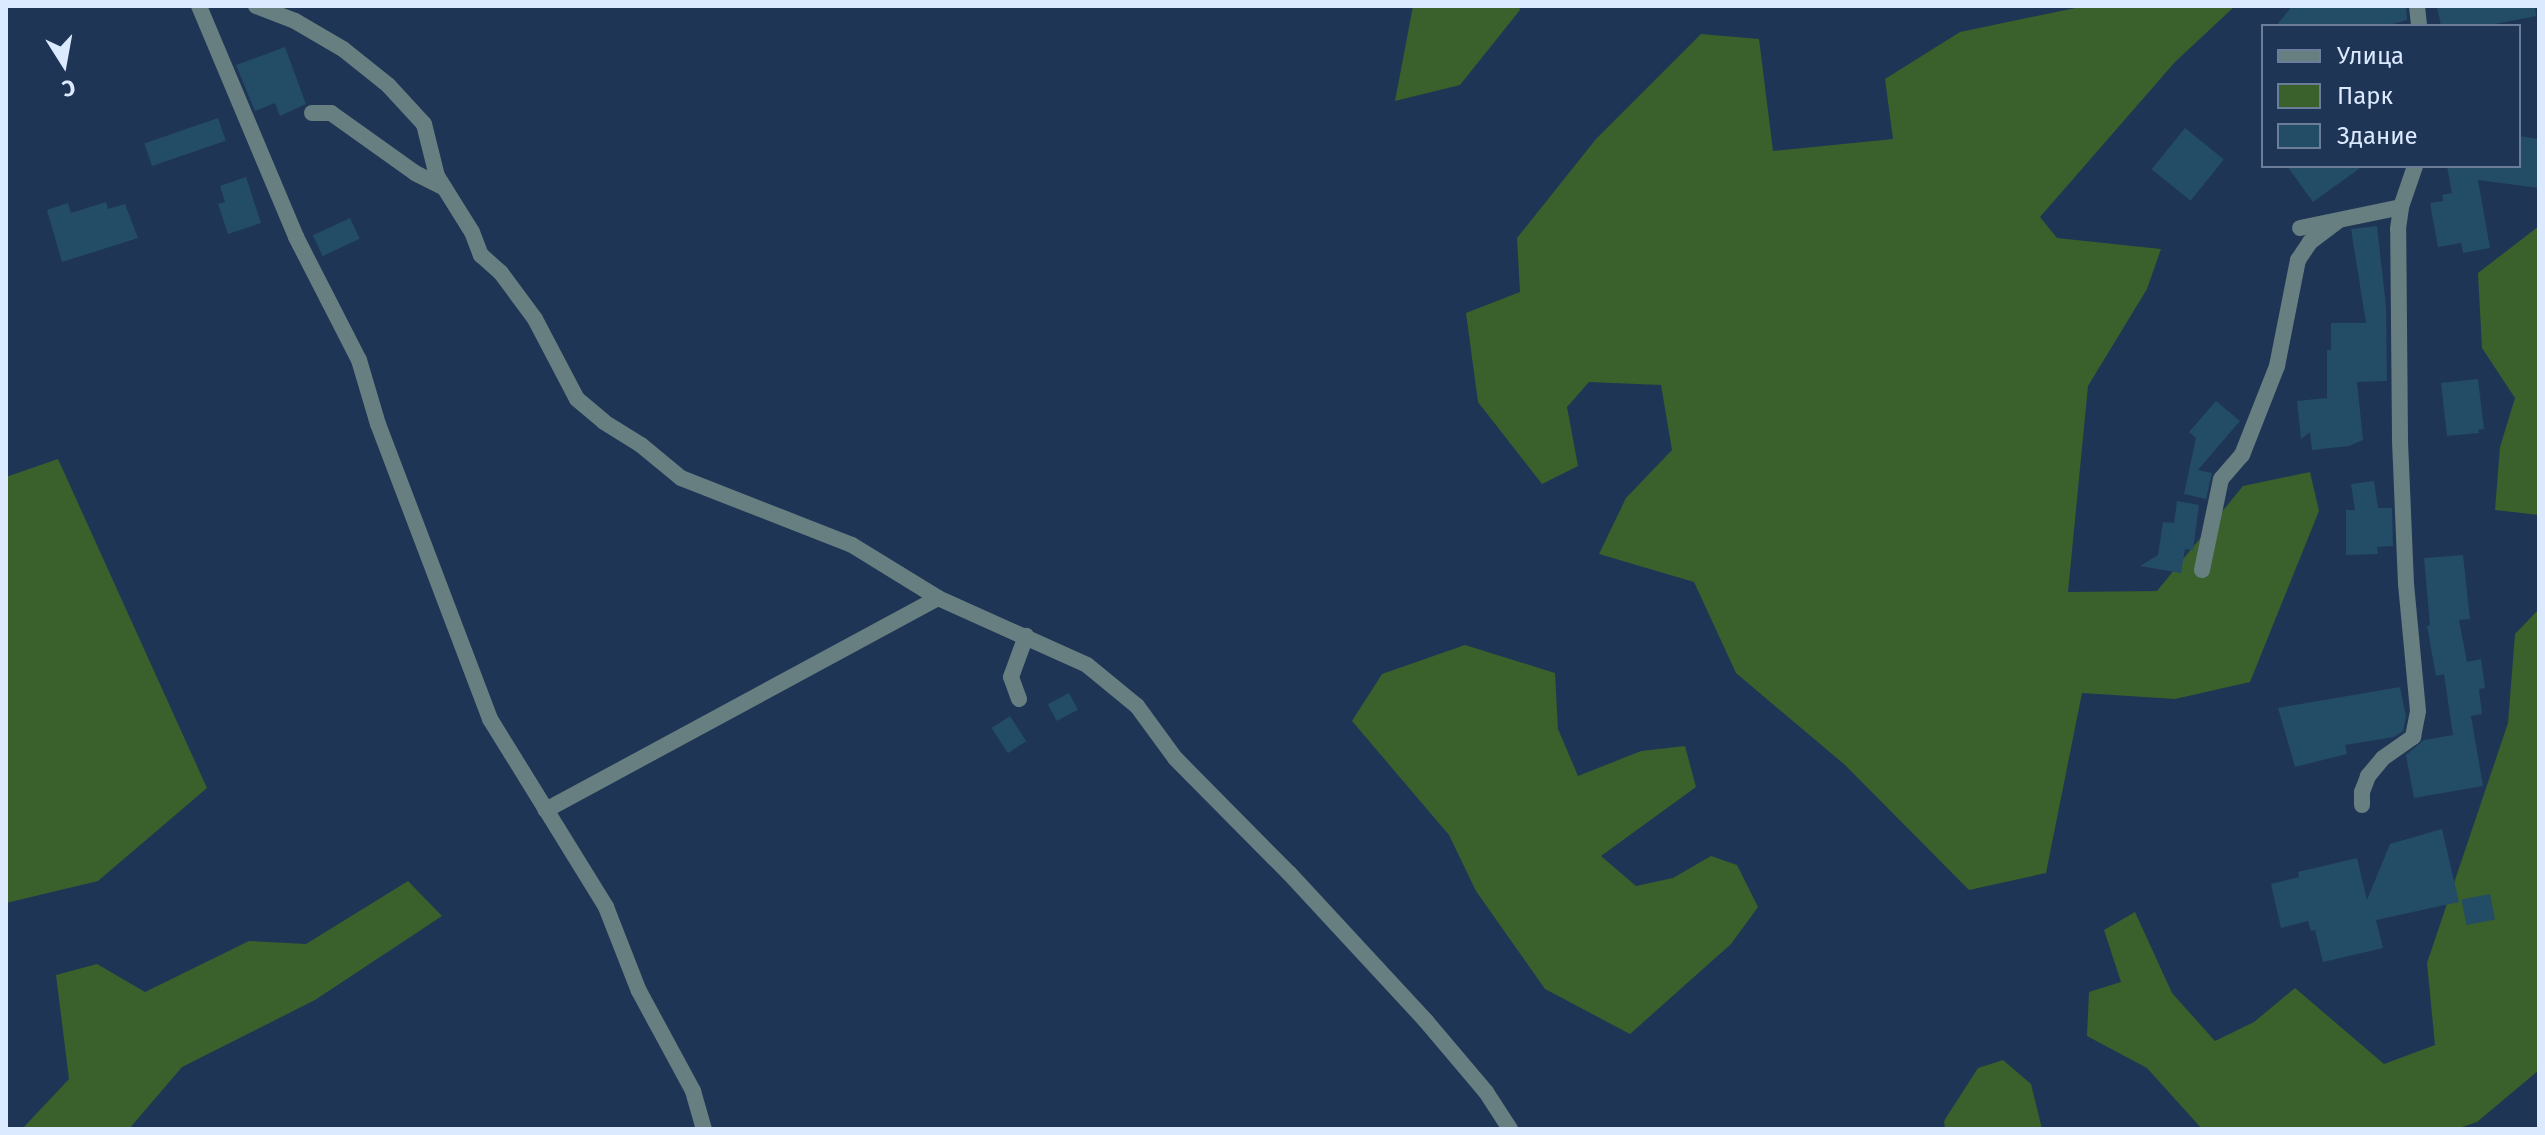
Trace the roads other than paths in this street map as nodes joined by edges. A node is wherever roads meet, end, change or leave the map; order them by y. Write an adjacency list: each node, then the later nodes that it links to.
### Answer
1 (200, 6): 14 (street)
2 (256, 6): 5 (street)
3 (312, 113): 5 (street)
4 (2414, 168): 6 (street)
5 (445, 189): 10 (street)
6 (2401, 207): 7 (street); 13 (street)
7 (2337, 222): 8 (street); 9 (street)
8 (2300, 228)
9 (2202, 570)
10 (938, 598): 11 (street); 14 (street)
11 (1026, 636): 12 (street); 16 (street)
12 (1019, 699)
13 (2362, 805)
14 (546, 810): 15 (street)
15 (704, 1129)
16 (1510, 1129)

